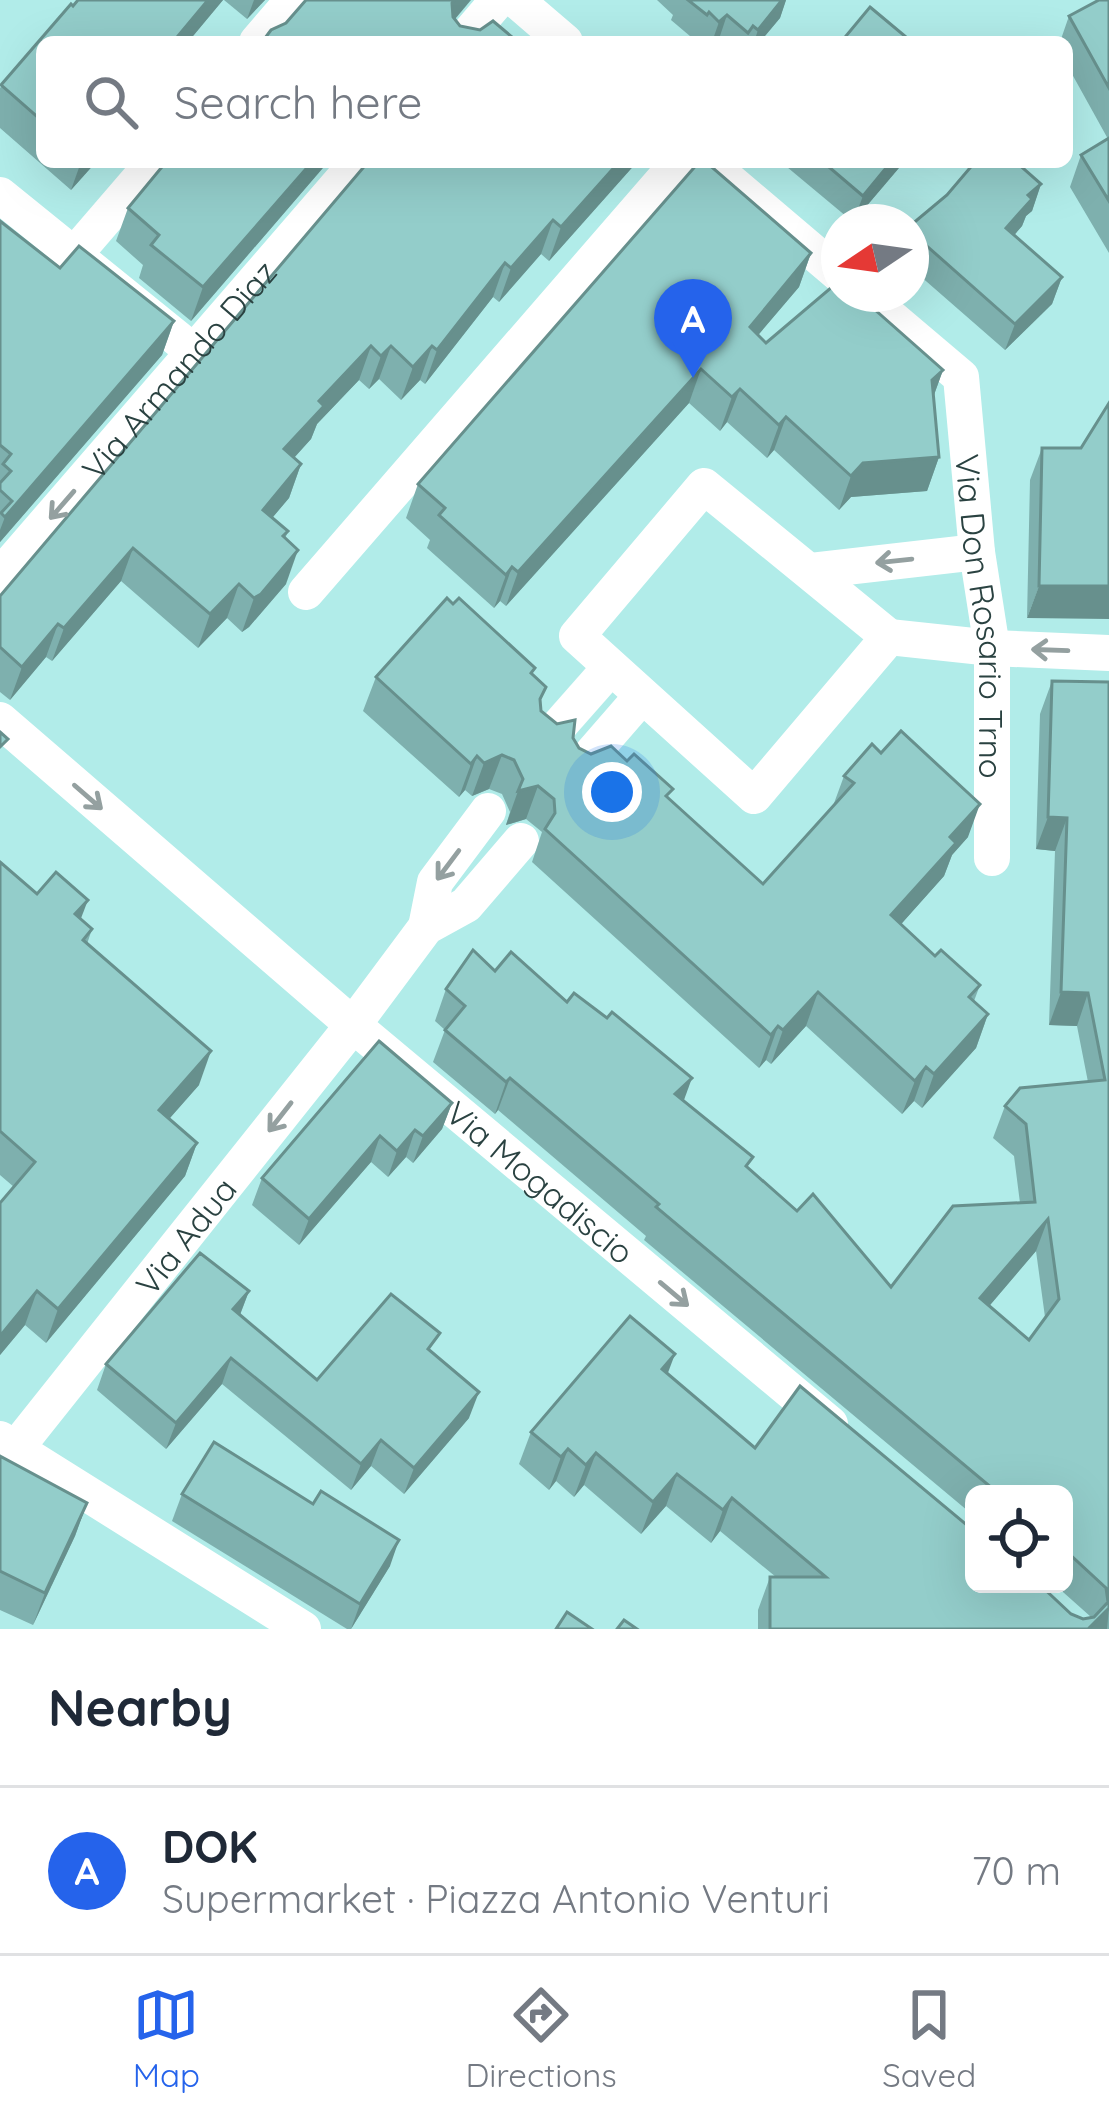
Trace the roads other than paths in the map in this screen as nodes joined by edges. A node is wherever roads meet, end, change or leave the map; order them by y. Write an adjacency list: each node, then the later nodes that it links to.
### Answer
1 (293, 0): 4 (street)
2 (498, 0): 5 (street)
3 (516, 0): 6 (street)
4 (262, 36)
5 (467, 36)
6 (558, 36)
7 (149, 168): 12 (street)
8 (353, 168): 15 (street, Via Armando Diaz)
9 (674, 168): 19 (street)
10 (713, 168): 13 (street)
11 (0, 195): 12 (street)
12 (74, 255): 15 (street)
13 (821, 259)
14 (883, 312): 16 (street, Via Don Rosario Trno)
15 (194, 352): 18 (street, Via Armando Diaz, one-way to 18)
16 (976, 552): 17 (street, one-way to 17); 21 (street, Via Don Rosario Trno)
17 (811, 571): 20 (street); 23 (street)
18 (0, 576)
19 (306, 592)
20 (890, 637): 21 (street); 24 (street)
21 (992, 648): 22 (street, one-way to 21); 30 (street, Via Don Rosario Trno)
22 (1109, 653)
23 (610, 668): 24 (street); 26 (street)
24 (642, 696): 27 (street)
25 (0, 720): 32 (street, Via Mogadiscio, one-way to 32)
26 (550, 736)
27 (582, 765)
28 (488, 811): 31 (street, one-way to 31)
29 (521, 841): 31 (street)
30 (992, 858)
31 (426, 927): 32 (street, Via Adua)
32 (352, 1025): 33 (street, Via Adua, one-way to 33); 34 (street, Via Mogadiscio, one-way to 34)
33 (9, 1443): 35 (street)
34 (864, 1453)
35 (303, 1629)

